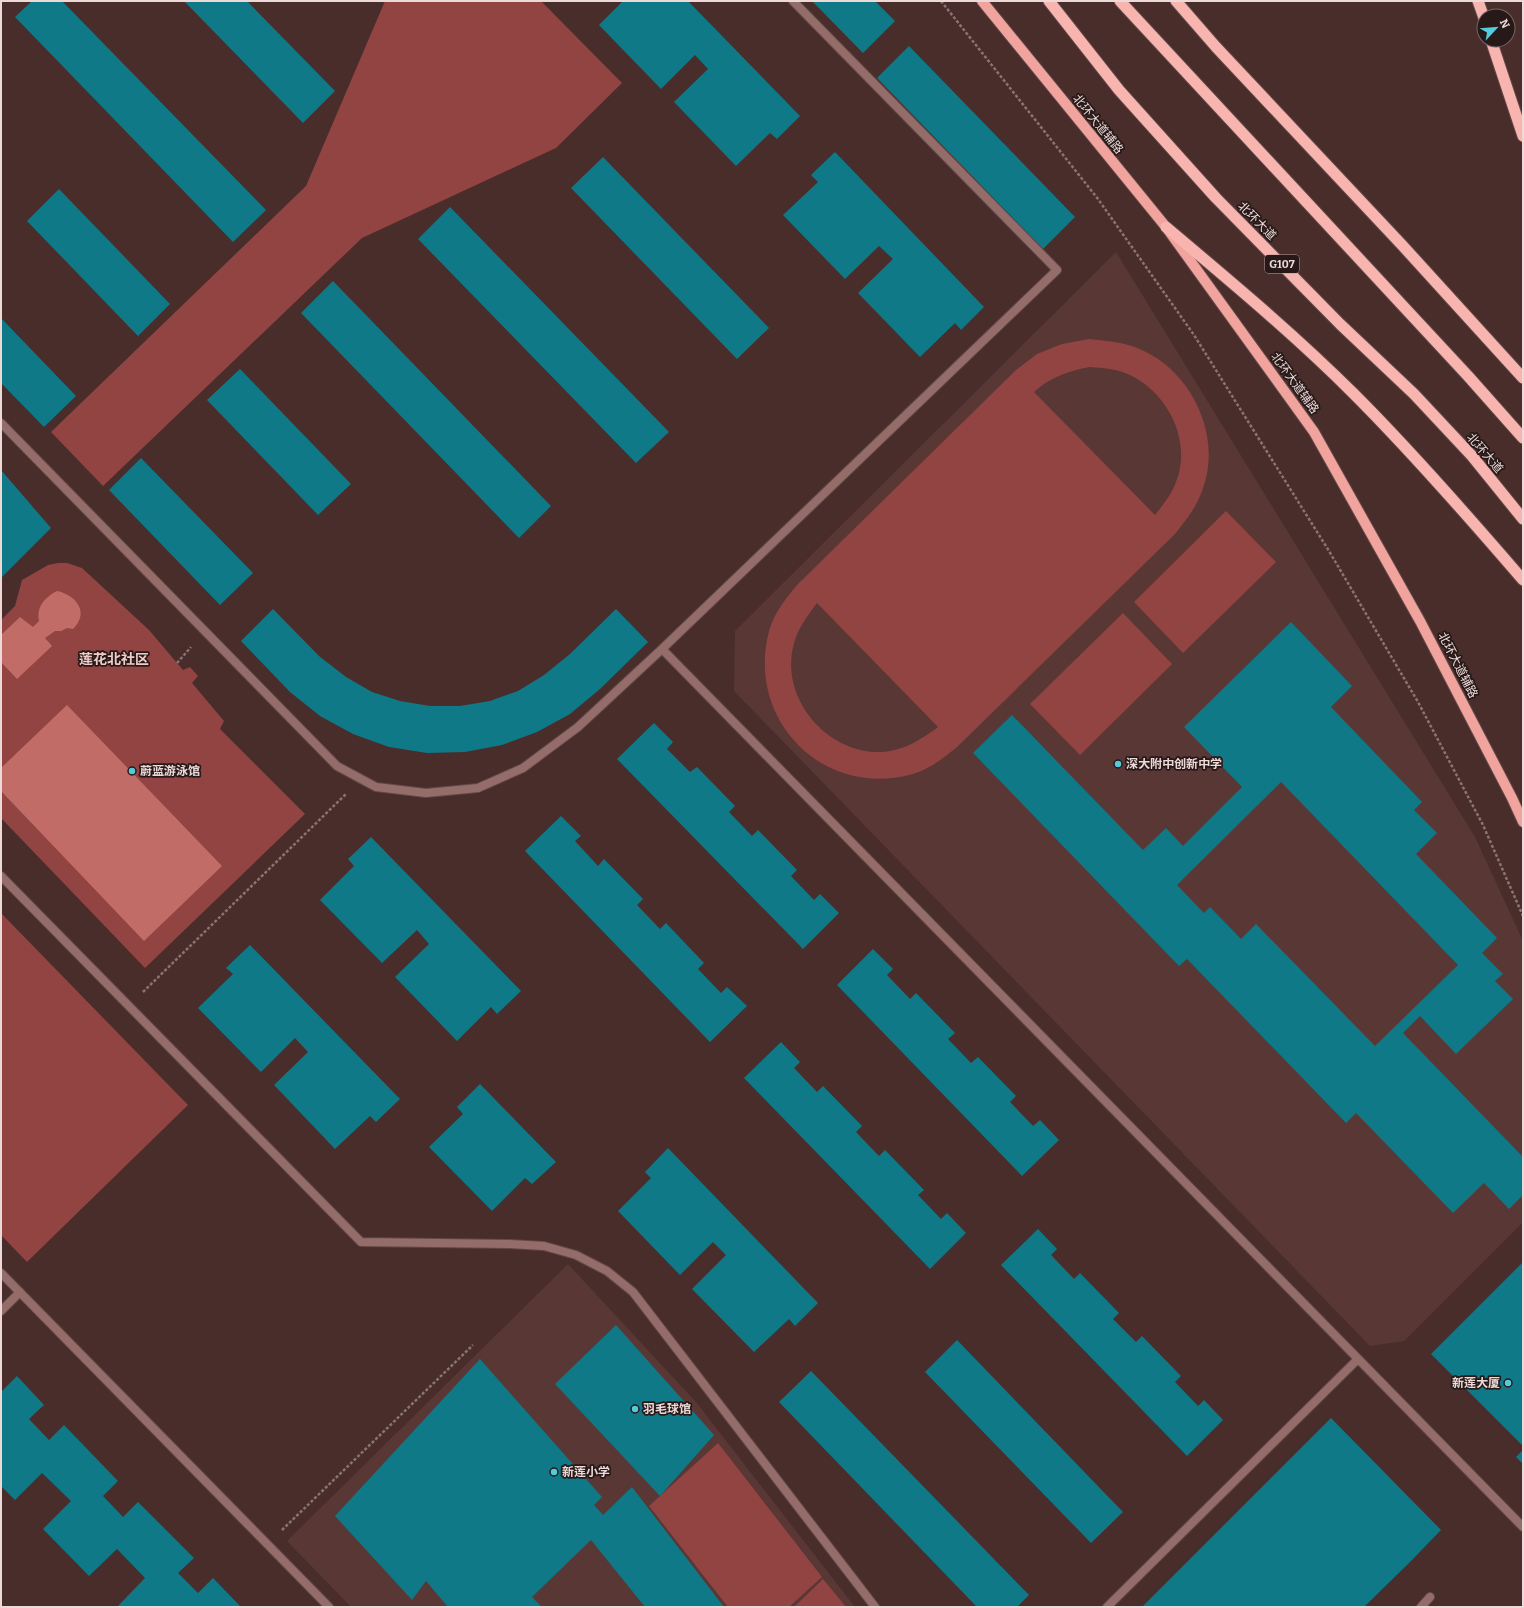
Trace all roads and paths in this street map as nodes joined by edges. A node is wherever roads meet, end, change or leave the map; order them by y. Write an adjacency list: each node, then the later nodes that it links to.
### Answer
1 (793, 1): 15 (street)
2 (941, 1): 19 (path)
3 (982, 1): 9 (main road, 北环大道辅路)
4 (1049, 1): 13 (highway, 北环大道 / G107)
5 (1120, 1): 12 (highway)
6 (1176, 1): 10 (highway)
7 (1494, 48): 8 (highway)
8 (1523, 136)
9 (1166, 227): 14 (highway); 17 (main road, 北环大道辅路)
10 (1523, 378)
11 (1, 423): 16 (street)
12 (1523, 438)
13 (1523, 519)
14 (1523, 580)
15 (662, 649): 16 (street); 25 (street)
16 (361, 779): 20 (path)
17 (1523, 822)
18 (1, 876): 20 (street)
19 (1523, 916)
20 (129, 1006): 30 (street)
21 (1, 1273): 22 (street)
22 (20, 1292): 23 (street); 27 (street)
23 (1, 1311)
24 (473, 1345): 27 (path)
25 (1358, 1359): 26 (street); 31 (street)
26 (1523, 1527)
27 (267, 1544): 29 (street)
28 (1430, 1597): 32 (street)
29 (329, 1607)
30 (876, 1607)
31 (1107, 1607)
32 (1421, 1607)

